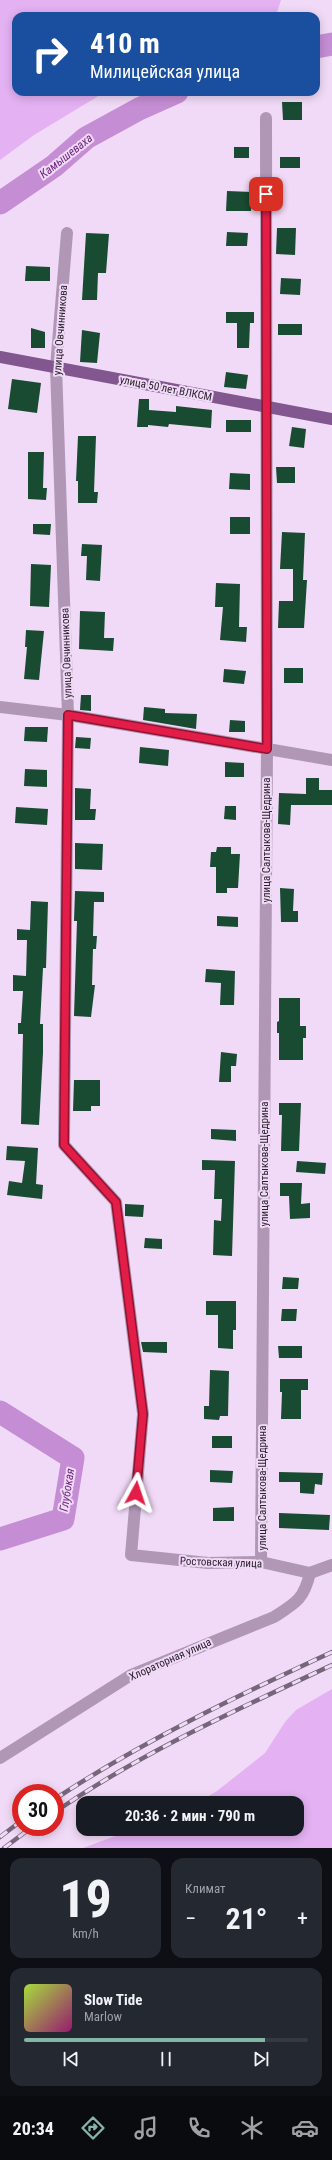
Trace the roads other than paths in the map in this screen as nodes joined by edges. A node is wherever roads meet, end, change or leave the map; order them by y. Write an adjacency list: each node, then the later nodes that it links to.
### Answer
1 (266, 118): 5 (street, улица Салтыкова-Щедрина)
2 (67, 233): 4 (street, улица Овчинникова)
3 (0, 357): 4 (main road, улица 50 лет ВЛКСМ)
4 (56, 368): 5 (main road, улица 50 лет ВЛКСМ); 8 (street, улица Овчинникова)
5 (266, 407): 6 (main road, улица 50 лет ВЛКСМ); 9 (street, улица Салтыкова-Щедрина)
6 (332, 418)
7 (0, 707): 8 (street)
8 (68, 715): 9 (street); 11 (street, улица Овчинникова)
9 (267, 749): 10 (street); 12 (street, улица Салтыкова-Щедрина)
10 (332, 760)
11 (131, 1555): 12 (street, Ростовская улица)
12 (261, 1562): 14 (street, Ростовская улица)
13 (332, 1565): 14 (street, Ростовская улица)
14 (310, 1572): 15 (street, Хлораторная улица)
15 (0, 1758)

